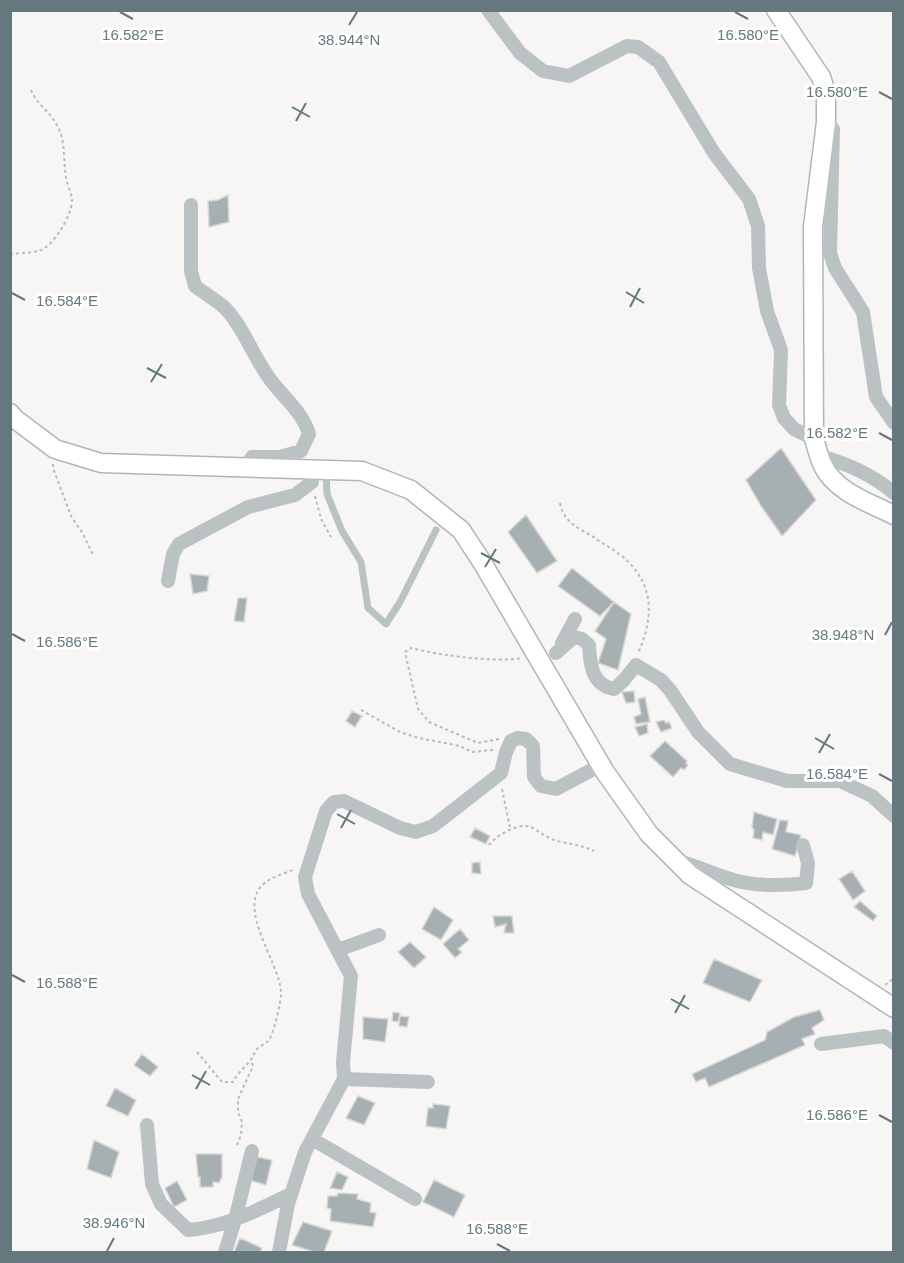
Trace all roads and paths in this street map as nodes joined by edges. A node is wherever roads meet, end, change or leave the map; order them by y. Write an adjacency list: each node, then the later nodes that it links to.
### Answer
1 (488, 10): 9 (street)
2 (776, 10): 4 (main road)
3 (31, 90): 6 (path)
4 (826, 122): 8 (street); 9 (main road)
5 (191, 205): 11 (street)
6 (10, 254)
7 (10, 413): 10 (main road)
8 (894, 423)
9 (817, 448): 13 (street); 15 (main road)
10 (55, 449): 11 (main road); 18 (path)
11 (246, 467): 12 (main road)
12 (319, 476): 16 (lane); 17 (path); 19 (street); 22 (main road)
13 (894, 493)
14 (560, 503): 23 (path)
15 (894, 515)
16 (436, 530)
17 (331, 537)
18 (93, 555)
19 (168, 581)
20 (575, 619): 21 (street)
21 (556, 653): 22 (street); 23 (street)
22 (541, 663): 25 (path); 26 (main road)
23 (636, 665): 28 (street)
24 (361, 710): 25 (path)
25 (514, 740): 26 (street); 27 (street)
26 (601, 765): 33 (main road)
27 (499, 775): 29 (path); 34 (street)
28 (894, 816)
29 (511, 829): 30 (path); 32 (path)
30 (489, 844)
31 (803, 845): 33 (street)
32 (594, 851)
33 (675, 860): 37 (main road)
34 (309, 864): 36 (street); 41 (path)
35 (379, 935): 36 (street)
36 (338, 950): 42 (street)
37 (894, 1008)
38 (894, 1043): 39 (street)
39 (821, 1044)
40 (197, 1052): 41 (path)
41 (251, 1060): 46 (path)
42 (345, 1078): 43 (street); 45 (street)
43 (428, 1082)
44 (147, 1125): 50 (street)
45 (312, 1139): 48 (street); 49 (street)
46 (237, 1145)
47 (252, 1151): 50 (street)
48 (291, 1194): 50 (street); 52 (street)
49 (415, 1199)
50 (235, 1220): 51 (street)
51 (225, 1252)
52 (279, 1252)

